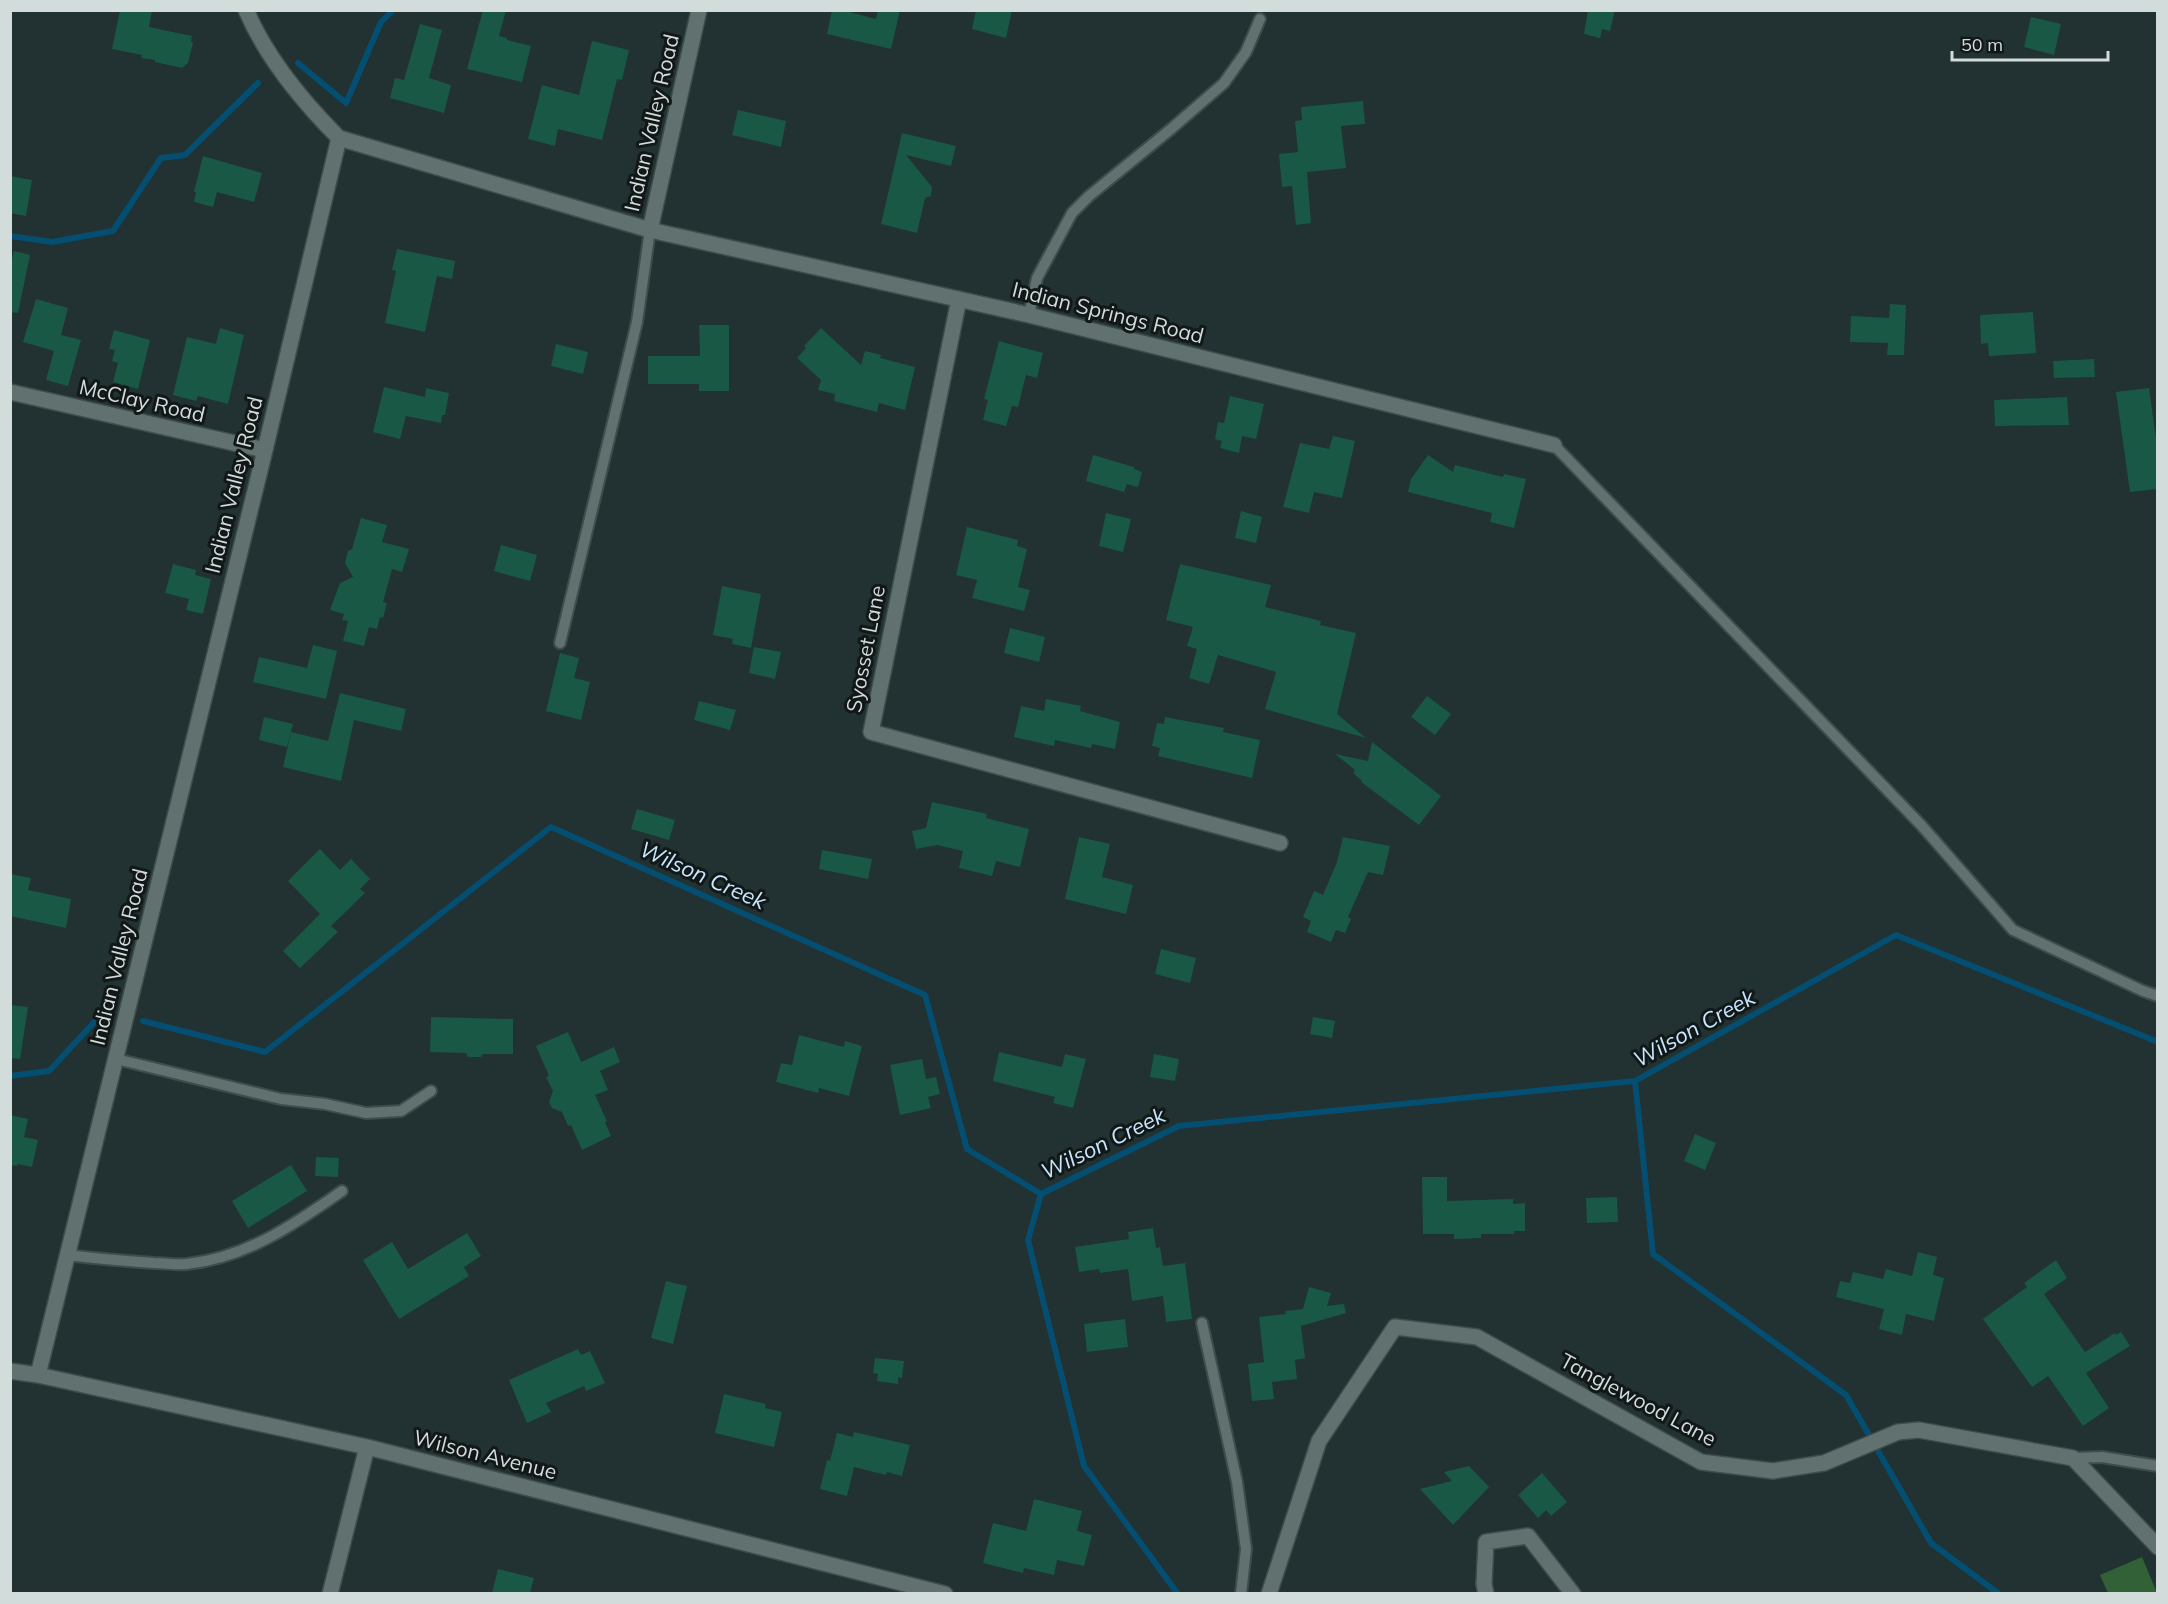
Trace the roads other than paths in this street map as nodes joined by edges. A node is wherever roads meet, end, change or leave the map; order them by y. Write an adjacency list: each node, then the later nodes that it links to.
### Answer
1 (246, 10): 4 (street)
2 (699, 10): 5 (street, Indian Valley Road)
3 (1260, 18): 7 (lane)
4 (339, 138): 5 (street, Indian Valley Road); 10 (street, Indian Valley Road)
5 (650, 230): 6 (street, Indian Springs Road); 11 (lane)
6 (959, 299): 7 (street, Indian Springs Road); 12 (street, Syosset Lane)
7 (1029, 315): 9 (street, Indian Springs Road)
8 (10, 392): 10 (street, McClay Road)
9 (1554, 445): 13 (lane)
10 (265, 450): 14 (street, Indian Valley Road)
11 (560, 643)
12 (1280, 843)
13 (2157, 996)
14 (116, 1059): 15 (lane); 17 (street, Indian Valley Road)
15 (431, 1091)
16 (342, 1191): 17 (lane)
17 (68, 1255): 20 (street, Indian Valley Road)
18 (1202, 1323): 27 (lane)
19 (10, 1371): 20 (street, Wilson Avenue)
20 (38, 1375): 21 (street, Wilson Avenue)
21 (367, 1447): 25 (street); 26 (street, Wilson Avenue)
22 (2073, 1458): 23 (lane); 24 (street); 28 (street, Tanglewood Lane)
23 (2157, 1466)
24 (2157, 1547)
25 (330, 1593)
26 (945, 1593)
27 (1241, 1593)
28 (1269, 1593)
29 (1486, 1593): 30 (street)
30 (1573, 1593)

